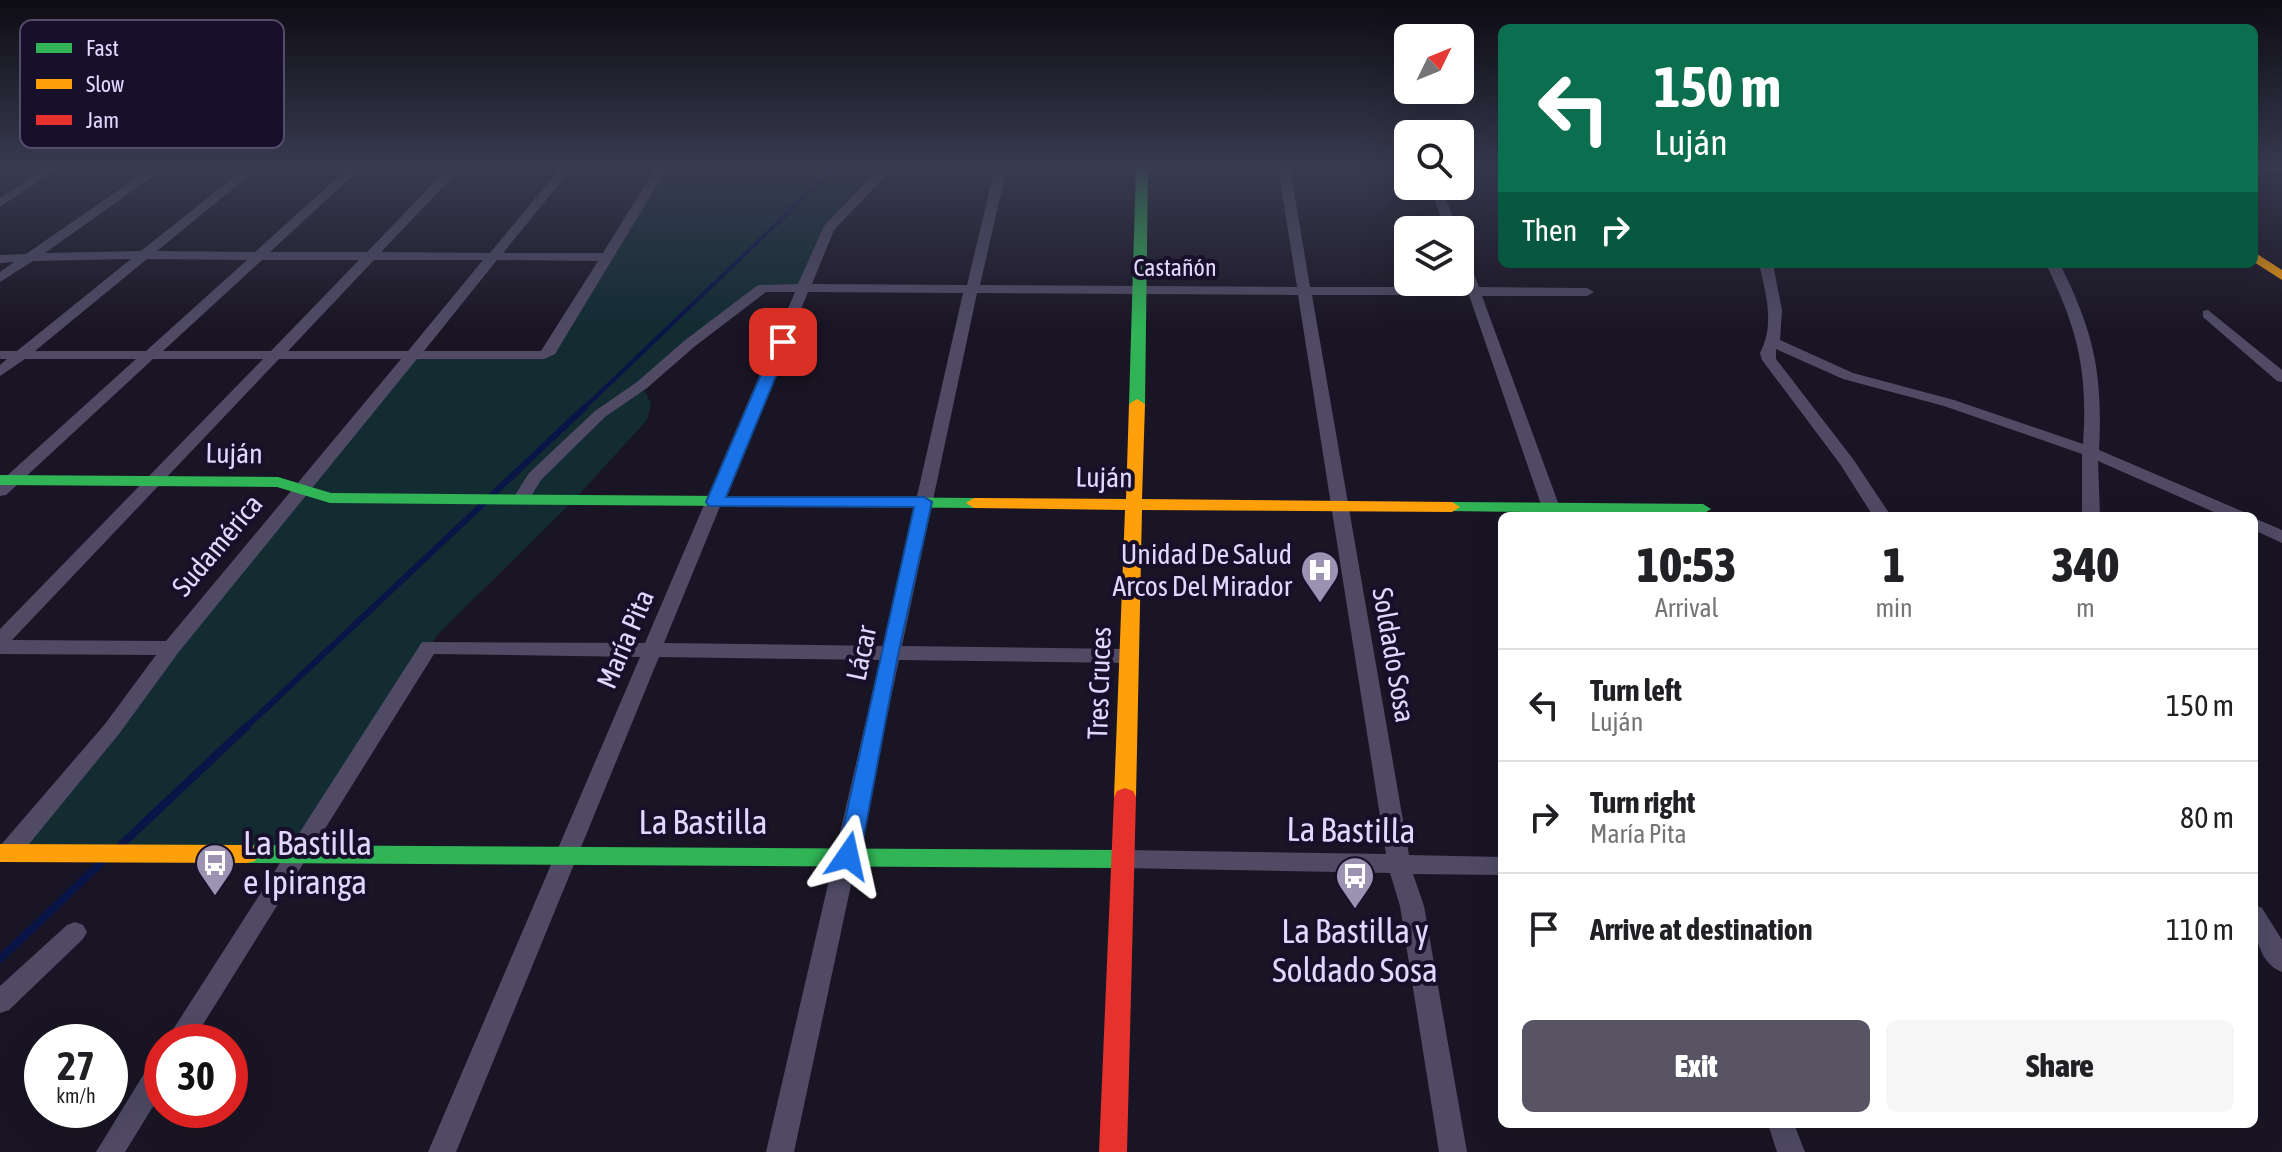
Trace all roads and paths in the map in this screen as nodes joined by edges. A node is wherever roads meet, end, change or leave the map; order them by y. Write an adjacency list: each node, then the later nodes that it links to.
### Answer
1 (82, 221): 17 (street)
2 (187, 221): 12 (street)
3 (296, 221): 13 (street)
4 (404, 221): 15 (street)
5 (523, 221): 14 (street, Sudamérica)
6 (629, 221): 16 (street)
7 (833, 221): 24 (street, María Pita)
8 (988, 221): 25 (street, Lácar)
9 (1142, 221): 26 (street, Tres Cruces)
10 (1293, 221): 28 (street, Soldado Sosa)
11 (2258, 245): 22 (street)
12 (143, 256): 13 (street); 17 (street); 33 (street)
13 (257, 256): 15 (street); 34 (street)
14 (494, 256): 15 (street); 16 (street); 35 (street, Sudamérica)
15 (369, 257): 36 (street)
16 (607, 257): 35 (street)
17 (28, 258): 19 (street); 23 (street)
18 (2258, 258): 22 (street)
19 (0, 259)
20 (1767, 268): 31 (street)
21 (2055, 268): 39 (street)
22 (2280, 269)
23 (0, 278)
24 (805, 289): 25 (street, Castañón); 43 (street, Castañón); 44 (street, María Pita)
25 (971, 289): 26 (street, Castañón); 45 (street, Lácar)
26 (1141, 290): 28 (street, Castañón); 46 (street, Tres Cruces)
27 (1475, 290): 28 (street, Castañón); 29 (street, Castañón); 50 (street)
28 (1304, 291): 47 (street, Soldado Sosa)
29 (1587, 292)
30 (2208, 314): 38 (street)
31 (1774, 343): 39 (street); 52 (street)
32 (0, 355): 33 (street)
33 (22, 355): 34 (street); 37 (street)
34 (148, 356): 36 (street); 41 (street)
35 (413, 356): 36 (street); 42 (street, Sudamérica)
36 (272, 357): 40 (street)
37 (0, 372)
38 (2282, 378)
39 (2088, 451): 53 (street); 54 (street)
40 (155, 480): 41 (street, Luján); 42 (street, Luján); 57 (street)
41 (4, 484)
42 (301, 491): 43 (street, Luján); 58 (street, Sudamérica)
43 (512, 500): 44 (street, Luján)
44 (715, 502): 45 (street, Luján); 59 (street, María Pita)
45 (924, 502): 46 (street, Luján); 60 (street, Lácar)
46 (1132, 506): 47 (street, Luján); 61 (street, Tres Cruces)
47 (1338, 506): 49 (street, Luján); 67 (street, Soldado Sosa)
48 (1703, 509): 51 (street, Luján)
49 (1522, 512)
50 (1553, 512)
51 (1590, 512)
52 (1879, 512)
53 (2091, 512)
54 (2229, 512)
55 (2258, 525): 56 (street)
56 (2282, 537)
57 (0, 644): 58 (street)
58 (171, 648): 62 (street, Sudamérica)
59 (649, 650): 60 (street); 63 (street); 64 (street, María Pita)
60 (889, 655): 61 (street); 65 (street, Lácar)
61 (1127, 656): 66 (street, Tres Cruces)
62 (4, 853): 63 (street, La Bastilla)
63 (294, 856): 64 (street, La Bastilla); 73 (street)
64 (564, 856): 65 (street, La Bastilla); 77 (street, María Pita)
65 (848, 856): 66 (street, La Bastilla); 78 (street, Lácar)
66 (1122, 859): 67 (street, La Bastilla); 79 (street, Tres Cruces)
67 (1399, 865): 68 (street, La Bastilla); 80 (street, Soldado Sosa)
68 (1498, 866)
69 (2258, 922): 71 (street)
70 (75, 932): 72 (street)
71 (2282, 961)
72 (0, 1002)
73 (189, 1024)
74 (144, 1097): 76 (street)
75 (1782, 1128): 81 (street)
76 (110, 1152)
77 (442, 1152)
78 (780, 1152)
79 (1113, 1152)
80 (1453, 1152)
81 (1791, 1152)

